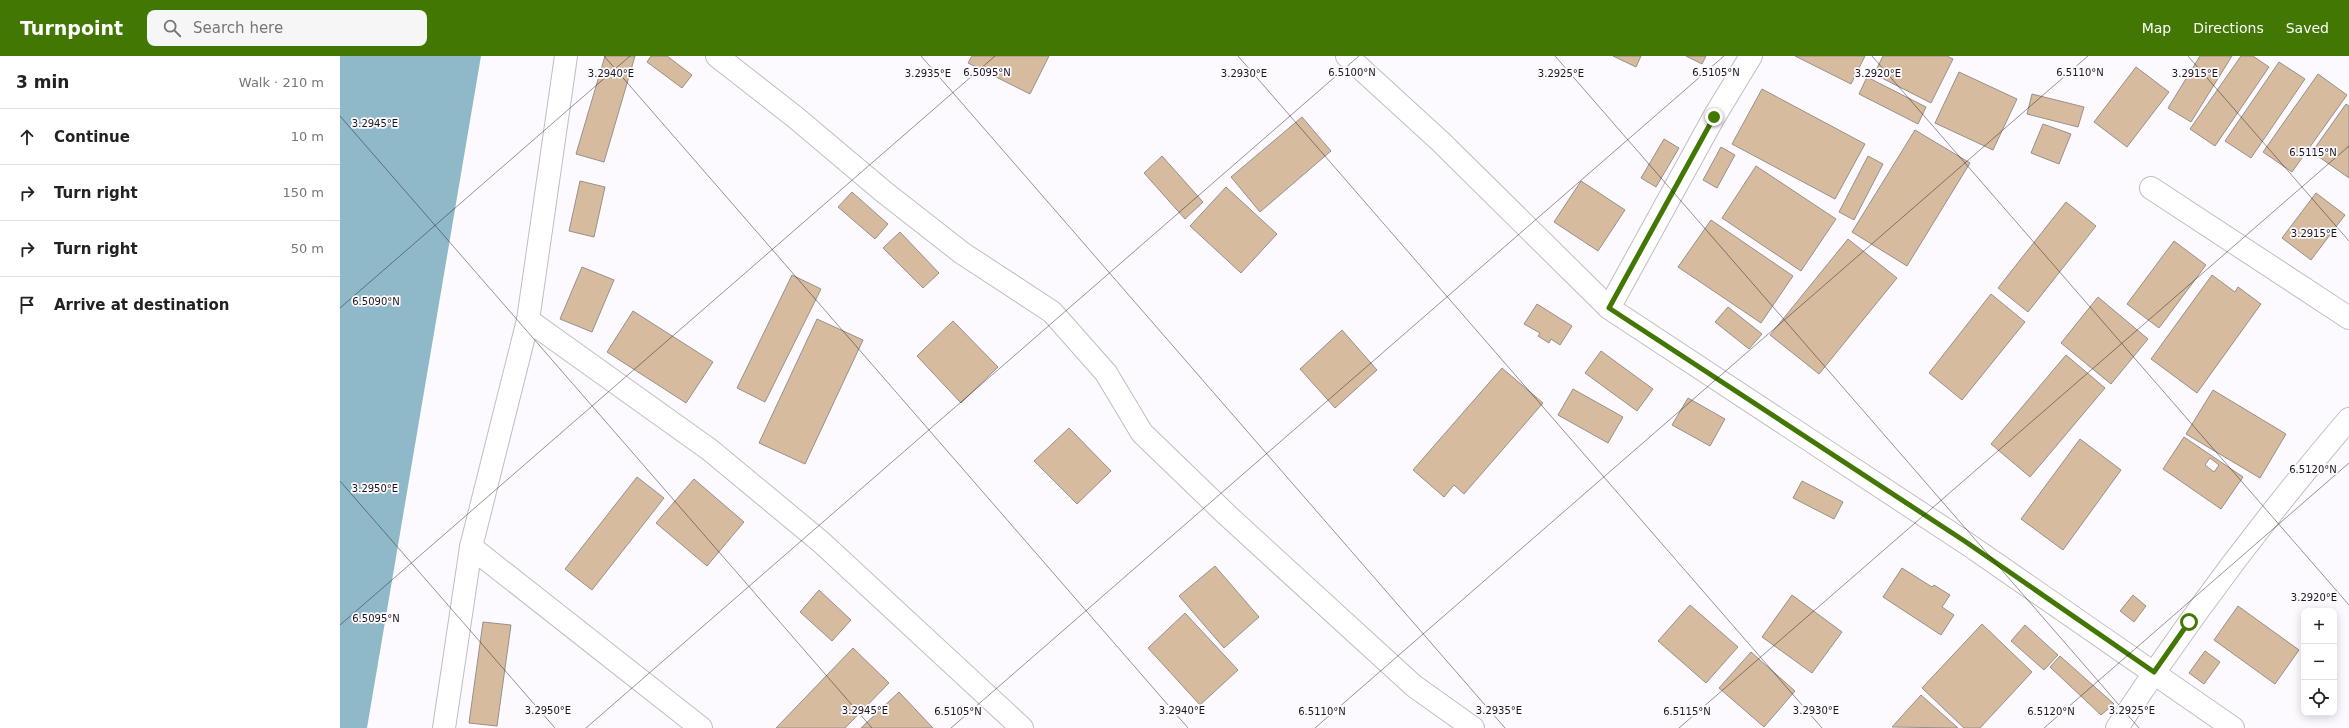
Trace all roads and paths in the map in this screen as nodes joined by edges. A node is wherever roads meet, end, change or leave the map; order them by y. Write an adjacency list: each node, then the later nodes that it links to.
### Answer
1 (566, 56): 8 (street)
2 (717, 56): 15 (street)
3 (1347, 56): 6 (street)
4 (1751, 56): 6 (street)
5 (2151, 188): 7 (street)
6 (1609, 308): 11 (street)
7 (2349, 318)
8 (528, 320): 10 (street); 14 (street)
9 (2349, 419): 11 (street)
10 (471, 547): 12 (street); 13 (street)
11 (2154, 672): 16 (street); 17 (street)
12 (444, 728)
13 (701, 728)
14 (1022, 728)
15 (1473, 728)
16 (2117, 728)
17 (2234, 728)

